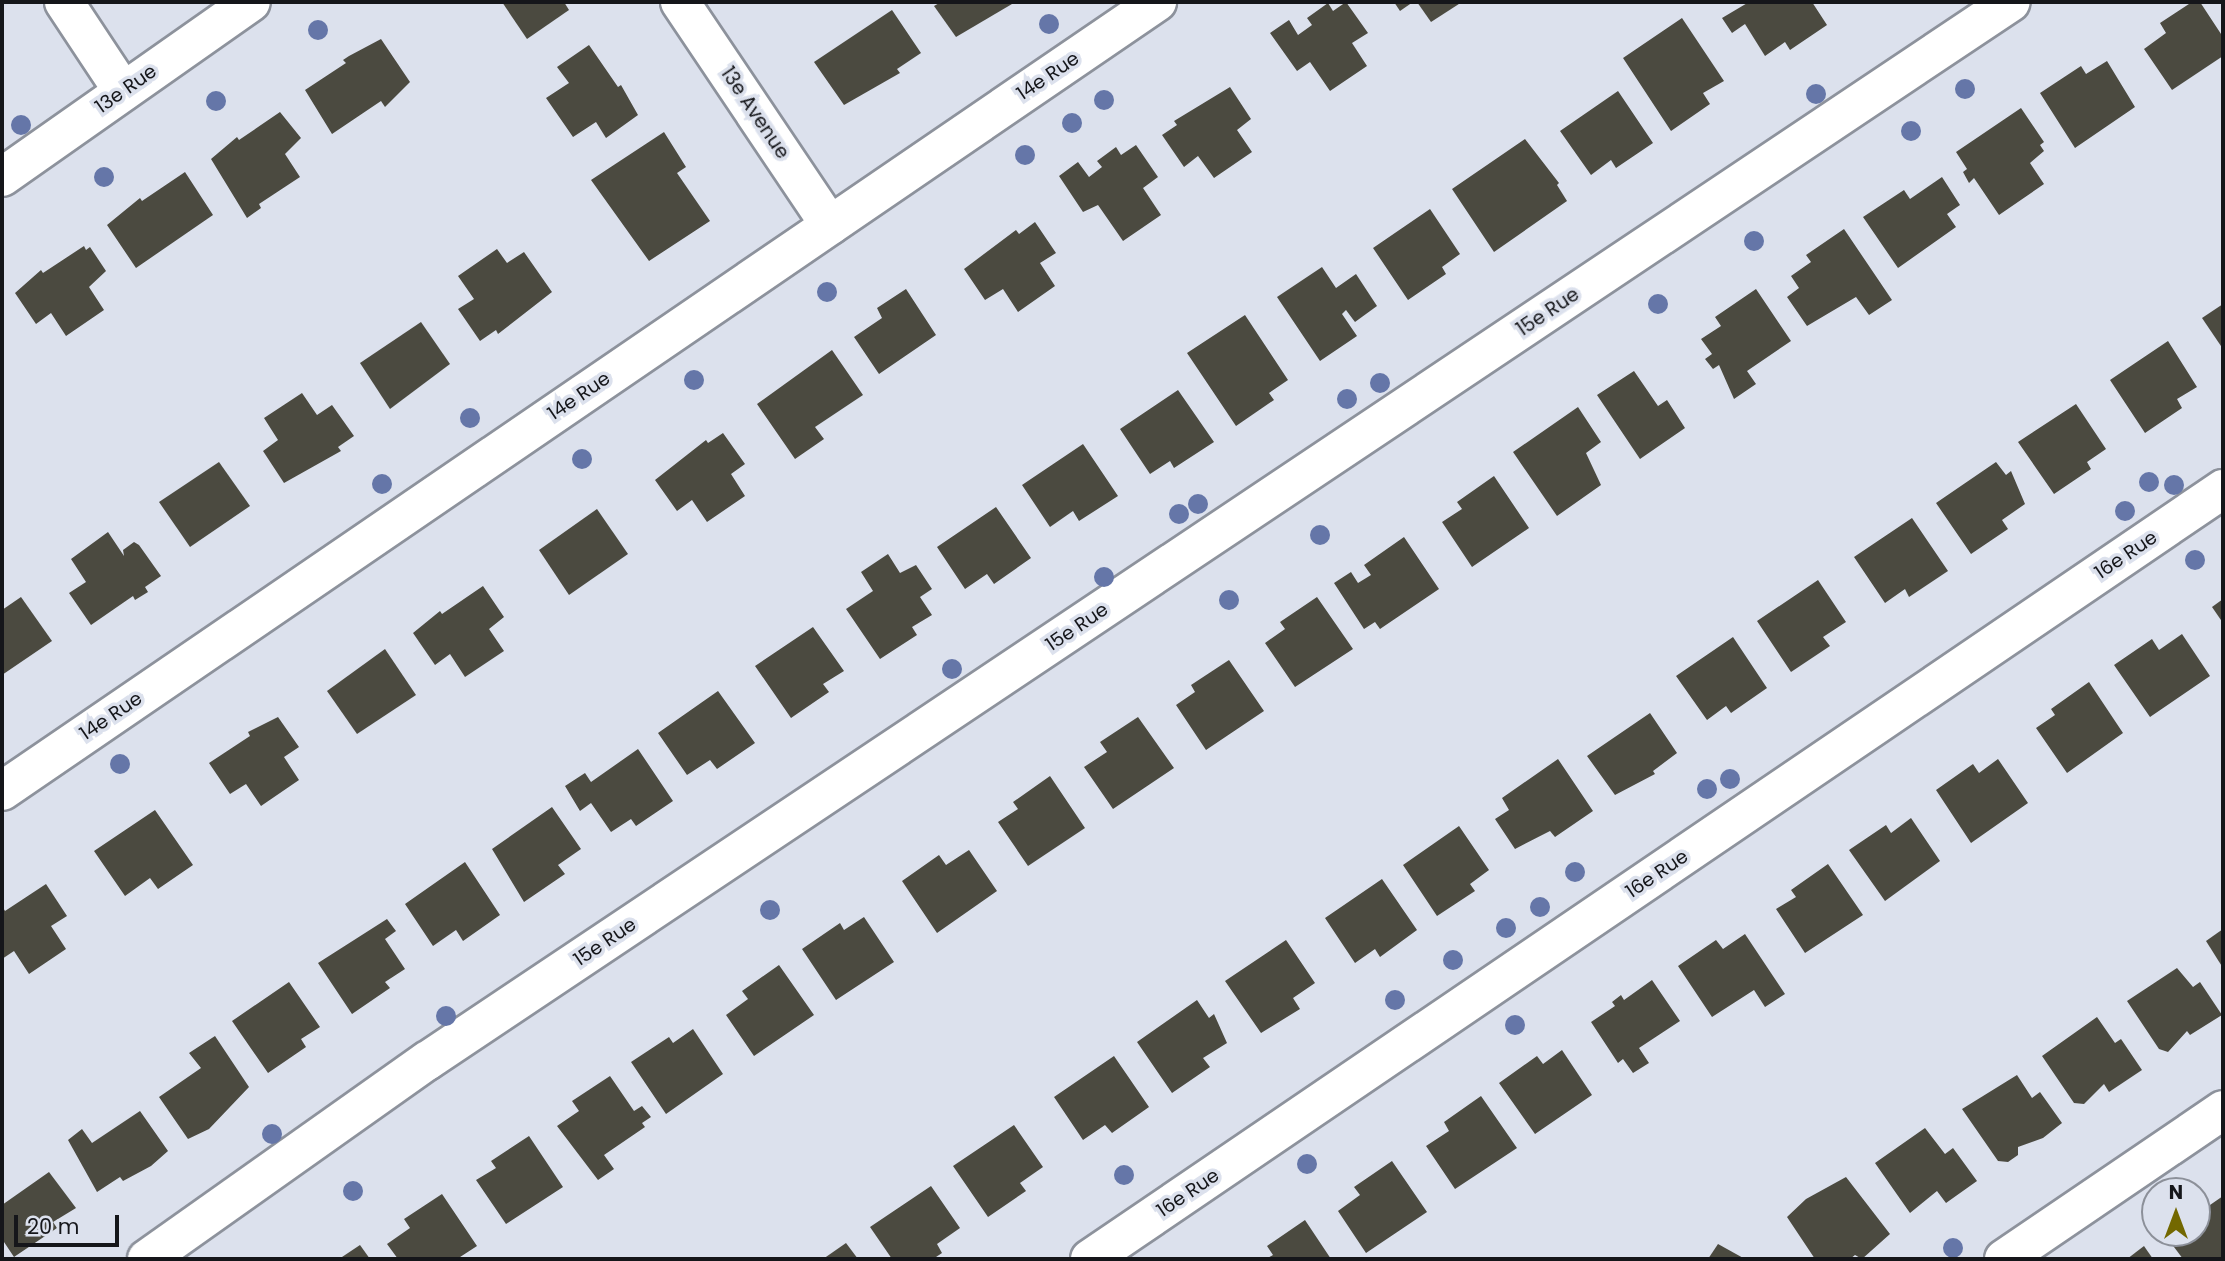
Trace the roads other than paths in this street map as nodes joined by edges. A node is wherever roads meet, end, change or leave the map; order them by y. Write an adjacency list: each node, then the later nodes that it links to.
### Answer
1 (64, 2): 6 (street)
2 (251, 2): 6 (street, 13e Rue)
3 (680, 2): 8 (street, 13e Avenue)
4 (1157, 2): 8 (street, 14e Rue)
5 (2011, 2): 12 (street, 15e Rue)
6 (123, 92): 7 (street, 13e Rue)
7 (2, 177)
8 (830, 225): 10 (street, 14e Rue)
9 (2223, 489): 13 (street, 16e Rue)
10 (2, 791)
11 (2223, 1110): 14 (street)
12 (147, 1259)
13 (1090, 1259)
14 (2004, 1259)

